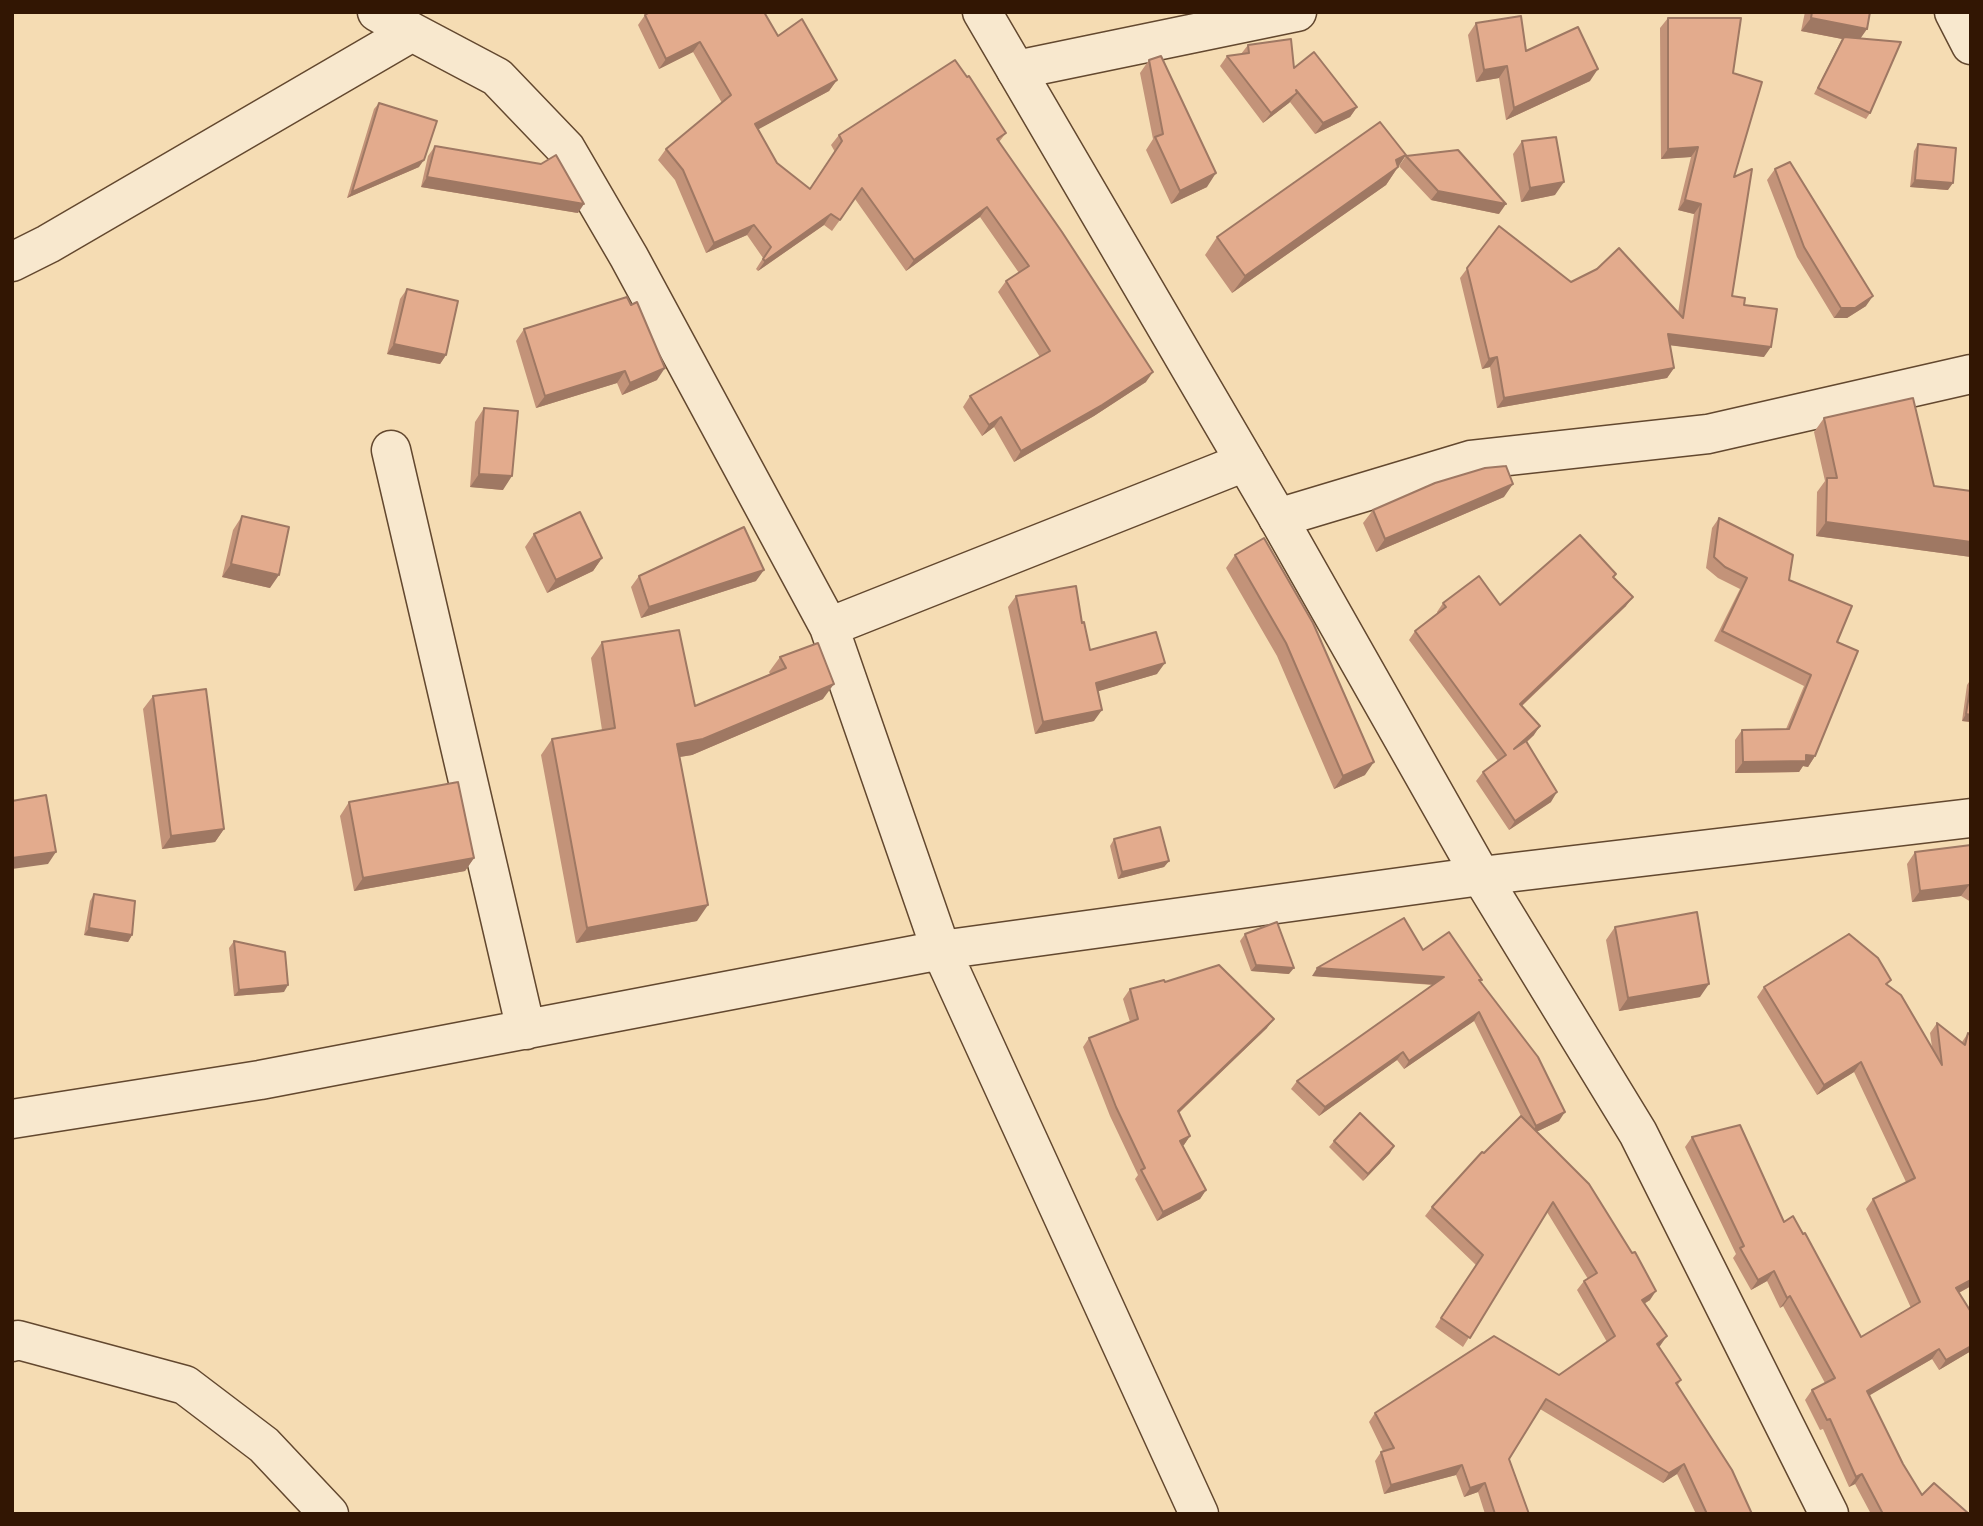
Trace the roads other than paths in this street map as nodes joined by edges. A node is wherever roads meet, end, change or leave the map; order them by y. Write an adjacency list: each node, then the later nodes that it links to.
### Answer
1 (377, 12): 5 (street)
2 (982, 12): 7 (street)
3 (1297, 12): 7 (street)
4 (1954, 12): 6 (street)
5 (412, 32): 8 (street); 13 (street)
6 (1971, 45)
7 (1016, 70): 11 (street)
8 (12, 262)
9 (1971, 374): 12 (street)
10 (391, 450): 17 (street)
11 (1245, 462): 12 (street); 13 (street)
12 (1278, 518): 15 (street)
13 (829, 627): 16 (street)
14 (1971, 818): 15 (street)
15 (1481, 876): 16 (street); 22 (street)
16 (941, 950): 17 (street); 21 (street)
17 (526, 1030): 18 (street)
18 (12, 1119)
19 (12, 1342): 20 (street)
20 (329, 1514)
21 (1199, 1514)
22 (1829, 1514)

